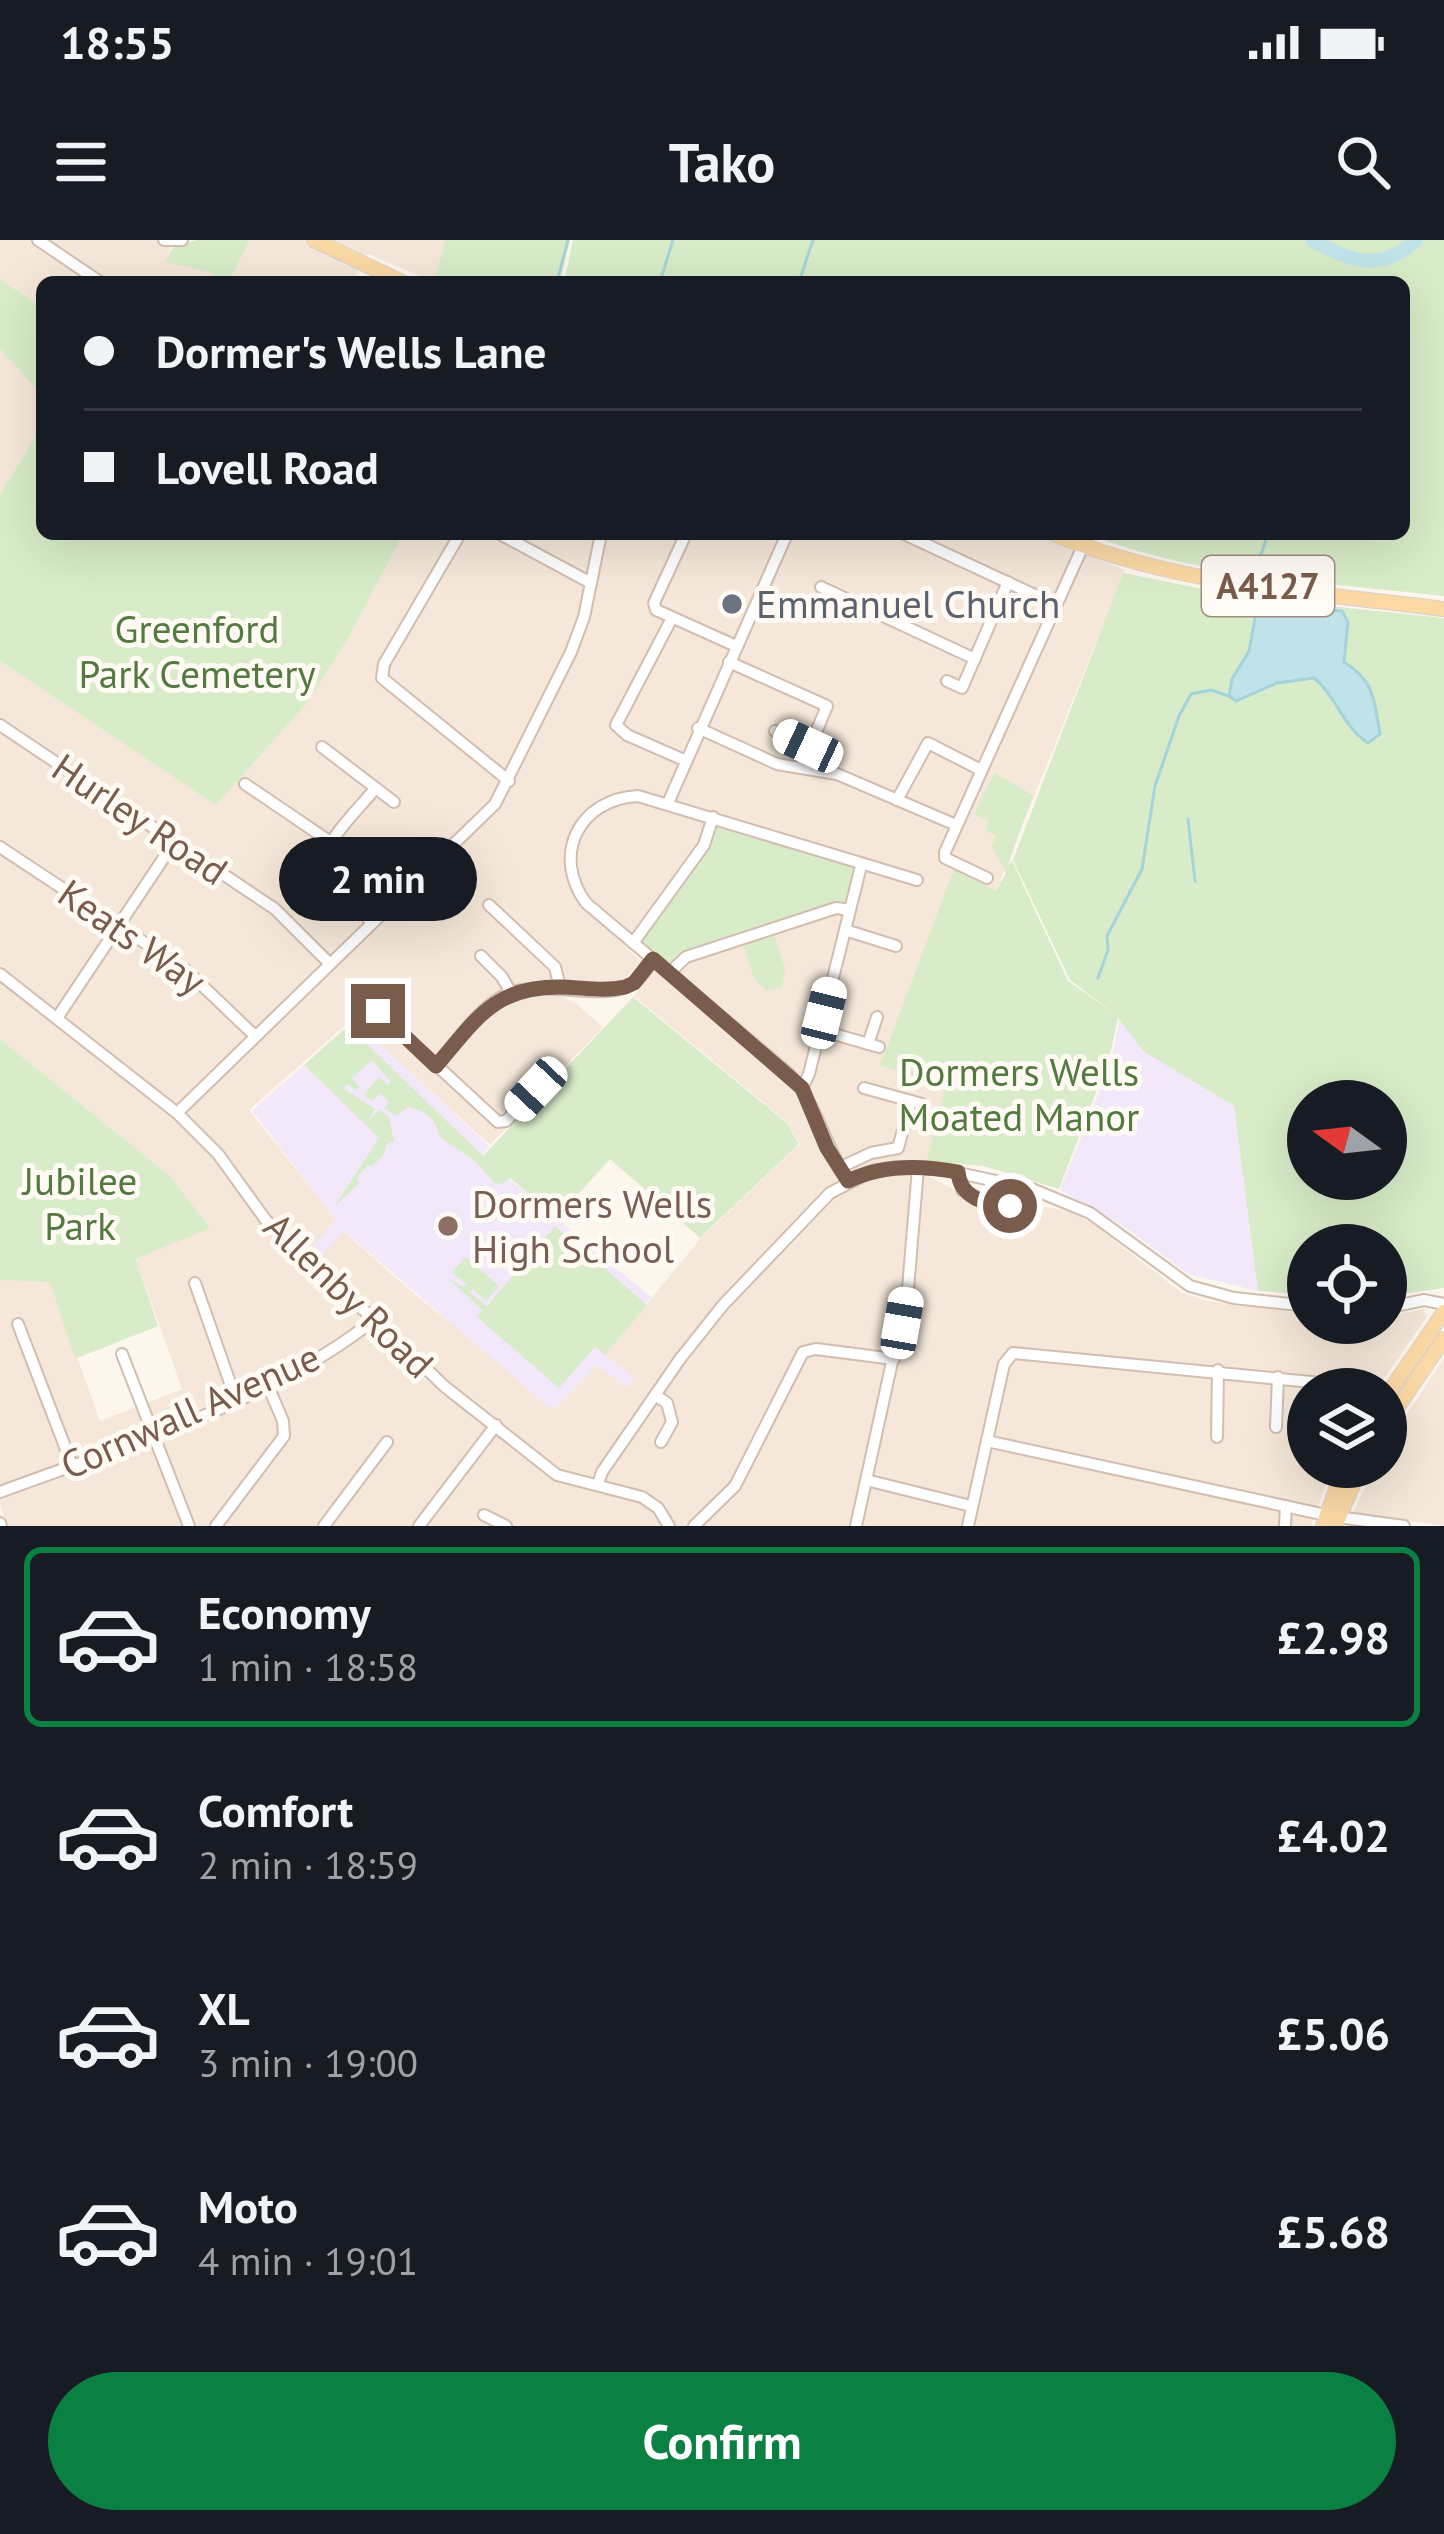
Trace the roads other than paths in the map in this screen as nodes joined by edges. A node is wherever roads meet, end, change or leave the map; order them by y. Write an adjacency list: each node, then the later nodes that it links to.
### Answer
1 (38, 240): 5 (street)
2 (164, 240): 3 (street)
3 (182, 240)
4 (314, 240): 6 (main road)
5 (91, 276)
6 (389, 276)
7 (456, 540): 33 (street)
8 (511, 540): 16 (street)
9 (600, 540): 16 (street)
10 (683, 540): 20 (street)
11 (784, 540): 21 (street)
12 (917, 540): 15 (street)
13 (1068, 540): 14 (main road, A4127)
14 (1083, 546): 18 (street); 19 (main road, A4127)
15 (1008, 582): 18 (street); 22 (street)
16 (591, 583): 33 (street)
17 (821, 586): 22 (street)
18 (1056, 605): 32 (street)
19 (1444, 609)
20 (672, 618): 21 (street); 30 (street)
21 (736, 646): 23 (street)
22 (975, 658): 24 (street)
23 (729, 662): 26 (street); 28 (street)
24 (946, 681)
25 (0, 725): 42 (street, Hurley Road)
26 (698, 728): 30 (street); 31 (street)
27 (775, 731): 28 (street)
28 (808, 746): 31 (street)
29 (322, 747): 35 (street)
30 (684, 760): 38 (street)
31 (801, 768): 36 (street)
32 (981, 770): 36 (street); 40 (street)
33 (509, 781): 49 (street)
34 (245, 784): 41 (street)
35 (376, 788): 37 (street); 41 (street)
36 (897, 800): 40 (street)
37 (394, 802)
38 (668, 803): 39 (street); 52 (street)
39 (713, 817): 44 (street); 52 (street)
40 (956, 825): 45 (street)
41 (329, 841): 49 (street)
42 (175, 842): 50 (street); 56 (street, Hurley Road)
43 (0, 847): 50 (street, Keats Way)
44 (861, 866): 46 (street); 48 (street)
45 (987, 878)
46 (917, 880)
47 (489, 905): 59 (street)
48 (850, 910): 51 (street); 57 (street)
49 (372, 923): 56 (street)
50 (119, 925): 63 (street); 65 (street, Keats Way)
51 (845, 930): 53 (street); 64 (street)
52 (633, 944): 55 (street)
53 (896, 946)
54 (481, 956): 60 (street)
55 (653, 959): 57 (street); 59 (street)
56 (331, 964): 65 (street)
57 (669, 973): 67 (street)
58 (0, 974): 63 (street, Allenby Road)
59 (560, 987): 60 (street)
60 (511, 993): 66 (street)
61 (378, 1011): 66 (street)
62 (877, 1017): 64 (street)
63 (57, 1018): 70 (street, Allenby Road)
64 (820, 1030): 67 (street)
65 (255, 1036): 70 (street)
66 (436, 1066): 69 (street)
67 (802, 1088): 73 (street)
68 (864, 1088): 71 (street)
69 (536, 1089)
70 (177, 1113): 82 (street, Allenby Road)
71 (898, 1148): 72 (street); 73 (street)
72 (896, 1167): 74 (street); 76 (street)
73 (839, 1168): 76 (street)
74 (918, 1168): 75 (street); 86 (street)
75 (958, 1172): 77 (street); 77 (street)
76 (848, 1181): 93 (street)
77 (1032, 1189): 79 (street)
78 (195, 1283): 94 (street)
79 (1287, 1304)
80 (1407, 1304): 81 (street)
81 (1444, 1308): 87 (main road)
82 (375, 1319): 91 (street, Cornwall Avenue); 95 (street, Allenby Road)
83 (18, 1324): 102 (street)
84 (1444, 1339): 92 (main road)
85 (122, 1354): 97 (street)
86 (894, 1359): 103 (street); 118 (street)
87 (1403, 1368)
88 (1218, 1370): 89 (street); 98 (street); 99 (street)
89 (1278, 1376): 90 (street); 96 (street)
90 (1287, 1377)
91 (268, 1386): 94 (street, Cornwall Avenue); 113 (street)
92 (1407, 1393)
93 (655, 1395): 101 (street); 104 (street)
94 (236, 1400): 97 (street, Cornwall Avenue)
95 (496, 1424): 104 (street, Allenby Road); 115 (street)
96 (1276, 1427)
97 (152, 1434): 102 (street, Cornwall Avenue); 112 (street)
98 (1217, 1437)
99 (987, 1441): 108 (street); 109 (street)
100 (387, 1442): 114 (street)
101 (661, 1442)
102 (72, 1465): 107 (street, Cornwall Avenue)
103 (866, 1480): 108 (street); 119 (street)
104 (598, 1484): 117 (street, Allenby Road)
105 (1339, 1488): 111 (main road)
106 (1349, 1488): 111 (main road)
107 (0, 1492)
108 (971, 1506): 120 (street)
109 (1286, 1506): 111 (street); 121 (street)
110 (484, 1515): 116 (street)
111 (1331, 1521): 122 (street)
112 (189, 1526)
113 (215, 1526)
114 (324, 1526)
115 (419, 1526)
116 (506, 1526)
117 (669, 1526)
118 (694, 1526)
119 (856, 1526)
120 (968, 1526)
121 (1285, 1526)
122 (1404, 1526)

